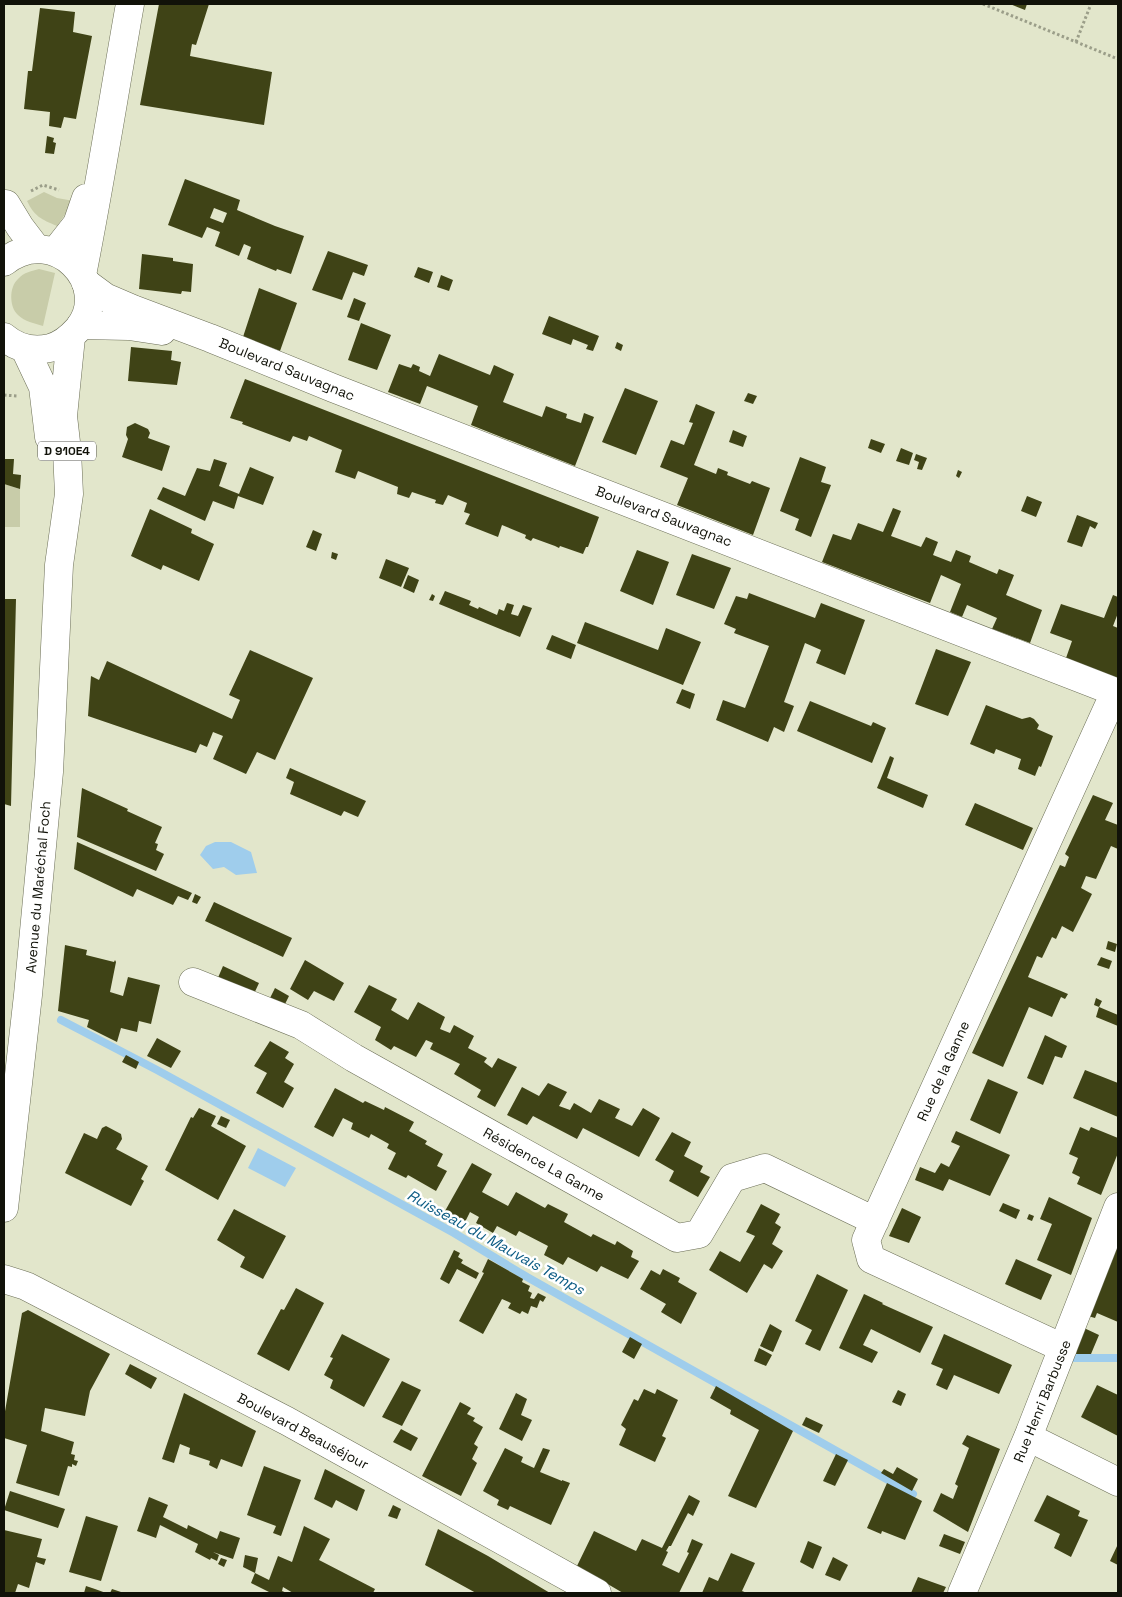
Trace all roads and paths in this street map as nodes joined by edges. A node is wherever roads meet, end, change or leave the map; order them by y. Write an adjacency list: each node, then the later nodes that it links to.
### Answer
1 (130, 4): 6 (street)
2 (982, 4): 4 (path)
3 (1091, 4): 4 (path)
4 (1076, 42): 5 (path)
5 (1118, 59)
6 (110, 117): 9 (street); 11 (street, Avenue du Maréchal Foch)
7 (61, 191): 8 (path)
8 (10, 203): 9 (street, Boulevard Sauvagnac)
9 (46, 250): 10 (street); 11 (street, Boulevard Sauvagnac)
10 (4, 262)
11 (84, 279): 12 (street, Avenue du Maréchal Foch); 13 (street, Boulevard Sauvagnac)
12 (76, 331): 13 (street, Boulevard Sauvagnac); 14 (street); 15 (street, Avenue du Maréchal Foch / D 910E4)
13 (210, 338): 16 (street, Boulevard Sauvagnac)
14 (14, 343): 15 (street, Avenue du Maréchal Foch / D 910E4)
15 (59, 565): 19 (street, Avenue du Maréchal Foch / D 910E4)
16 (1117, 692): 20 (street, Rue de la Ganne)
17 (193, 982): 20 (street, Résidence La Ganne)
18 (1118, 1207): 22 (street, Rue Henri Barbusse)
19 (4, 1208)
20 (875, 1222): 22 (street, Rue de la Ganne)
21 (4, 1279): 25 (street, Boulevard Beauséjour)
22 (1064, 1348): 23 (street, Rue Henri Barbusse)
23 (1028, 1437): 24 (street); 26 (street, Rue Henri Barbusse)
24 (1118, 1482)
25 (598, 1593)
26 (962, 1593)

